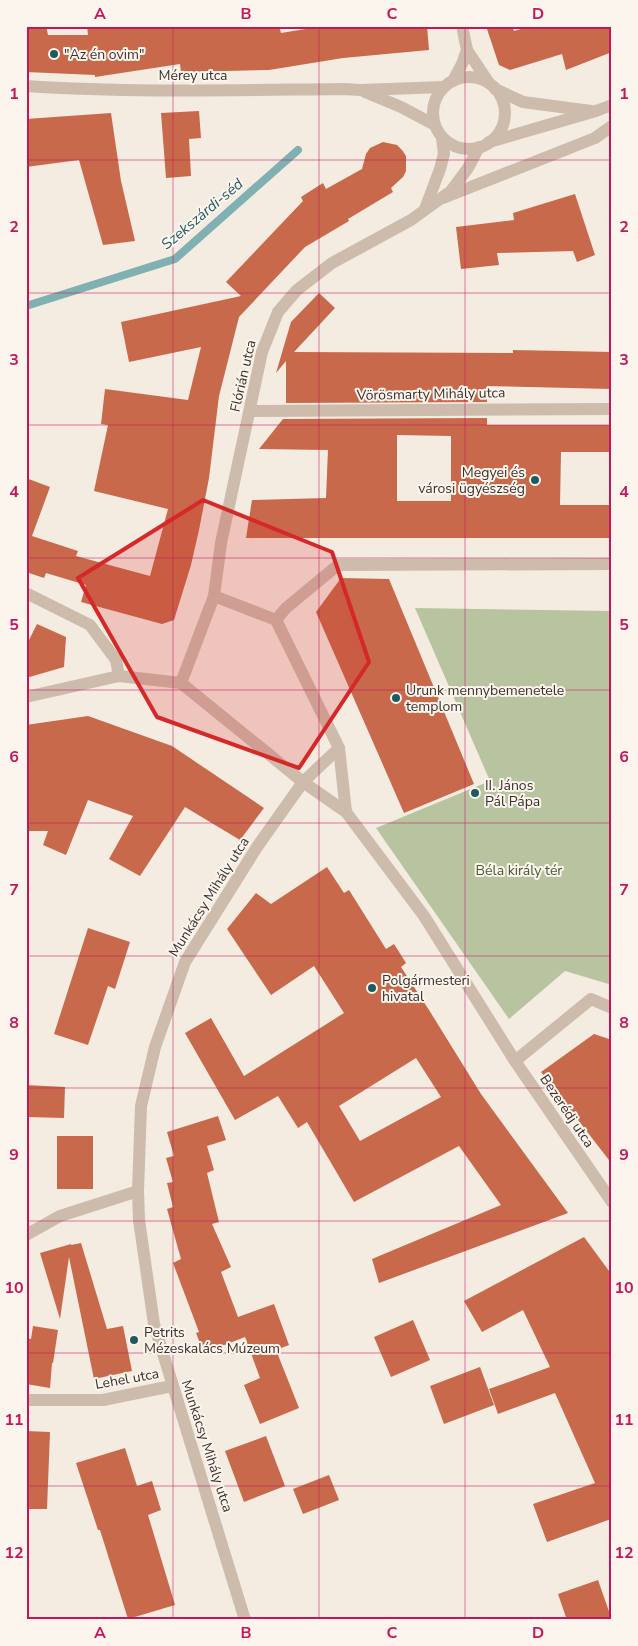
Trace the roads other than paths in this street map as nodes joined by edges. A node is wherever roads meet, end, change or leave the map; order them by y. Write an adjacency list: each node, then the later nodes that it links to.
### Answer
1 (462, 26): 2 (street)
2 (467, 50): 3 (street); 5 (street)
3 (449, 84): 5 (street); 6 (street, Mérey utca); 9 (street)
4 (26, 86): 6 (street, Mérey utca)
5 (492, 86): 8 (street); 12 (street)
6 (360, 90): 9 (street, Mérey utca)
7 (612, 105): 8 (street)
8 (596, 111): 12 (street)
9 (435, 125): 11 (street)
10 (612, 126): 13 (street)
11 (442, 138): 12 (street); 14 (street)
12 (484, 145): 13 (street, Flórián utca)
13 (438, 200): 14 (street, Flórián utca)
14 (425, 209): 16 (street, Flórián utca)
15 (612, 409): 16 (street, Vörösmarty Mihály utca)
16 (250, 411): 19 (street, Flórián utca)
17 (612, 564): 20 (street)
18 (26, 593): 21 (street)
19 (214, 596): 20 (street); 22 (street)
20 (276, 620): 24 (street)
21 (118, 676): 22 (street); 23 (street)
22 (181, 683): 25 (street)
23 (26, 697)
24 (339, 748): 25 (street); 26 (street)
25 (303, 782): 26 (street); 29 (street, Munkácsy Mihály utca)
26 (346, 812): 28 (street)
27 (612, 1008): 28 (street)
28 (515, 1061): 30 (street, Bezerédj utca)
29 (138, 1191): 31 (street); 32 (street, Munkácsy Mihály utca)
30 (612, 1202)
31 (26, 1235)
32 (172, 1386): 33 (street, Lehel utca); 34 (street, Munkácsy Mihály utca)
33 (26, 1400)
34 (246, 1620)

